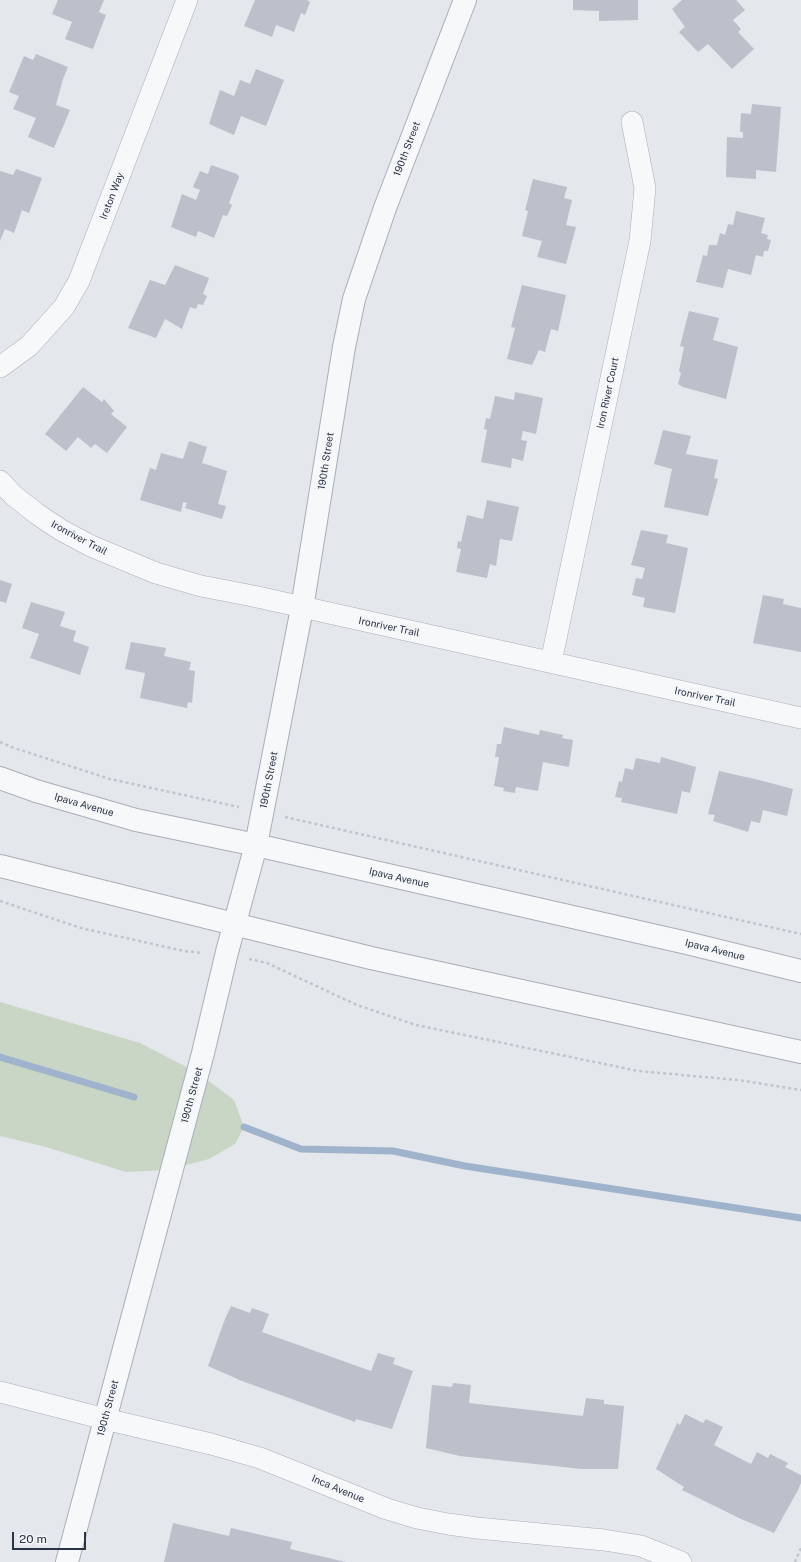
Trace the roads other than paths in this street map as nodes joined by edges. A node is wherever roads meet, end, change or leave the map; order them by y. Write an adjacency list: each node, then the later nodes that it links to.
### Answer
1 (187, 0): 4 (street, Ireton Way)
2 (465, 0): 6 (street, 190th Street)
3 (632, 122): 7 (street, Iron River Court)
4 (0, 367)
5 (0, 481): 6 (street, Ironriver Trail)
6 (302, 608): 7 (street, Ironriver Trail); 10 (street, 190th Street)
7 (551, 662): 8 (street, Ironriver Trail)
8 (801, 718)
9 (0, 778): 10 (street, Ipava Avenue)
10 (256, 846): 12 (street, 190th Street); 13 (street, Ipava Avenue)
11 (0, 866): 12 (street)
12 (236, 924): 14 (street); 16 (street, 190th Street)
13 (801, 971)
14 (801, 1052)
15 (0, 1392): 16 (street, Inca Avenue)
16 (104, 1419): 17 (street, 190th Street); 18 (street, Inca Avenue)
17 (67, 1562)
18 (681, 1562)

